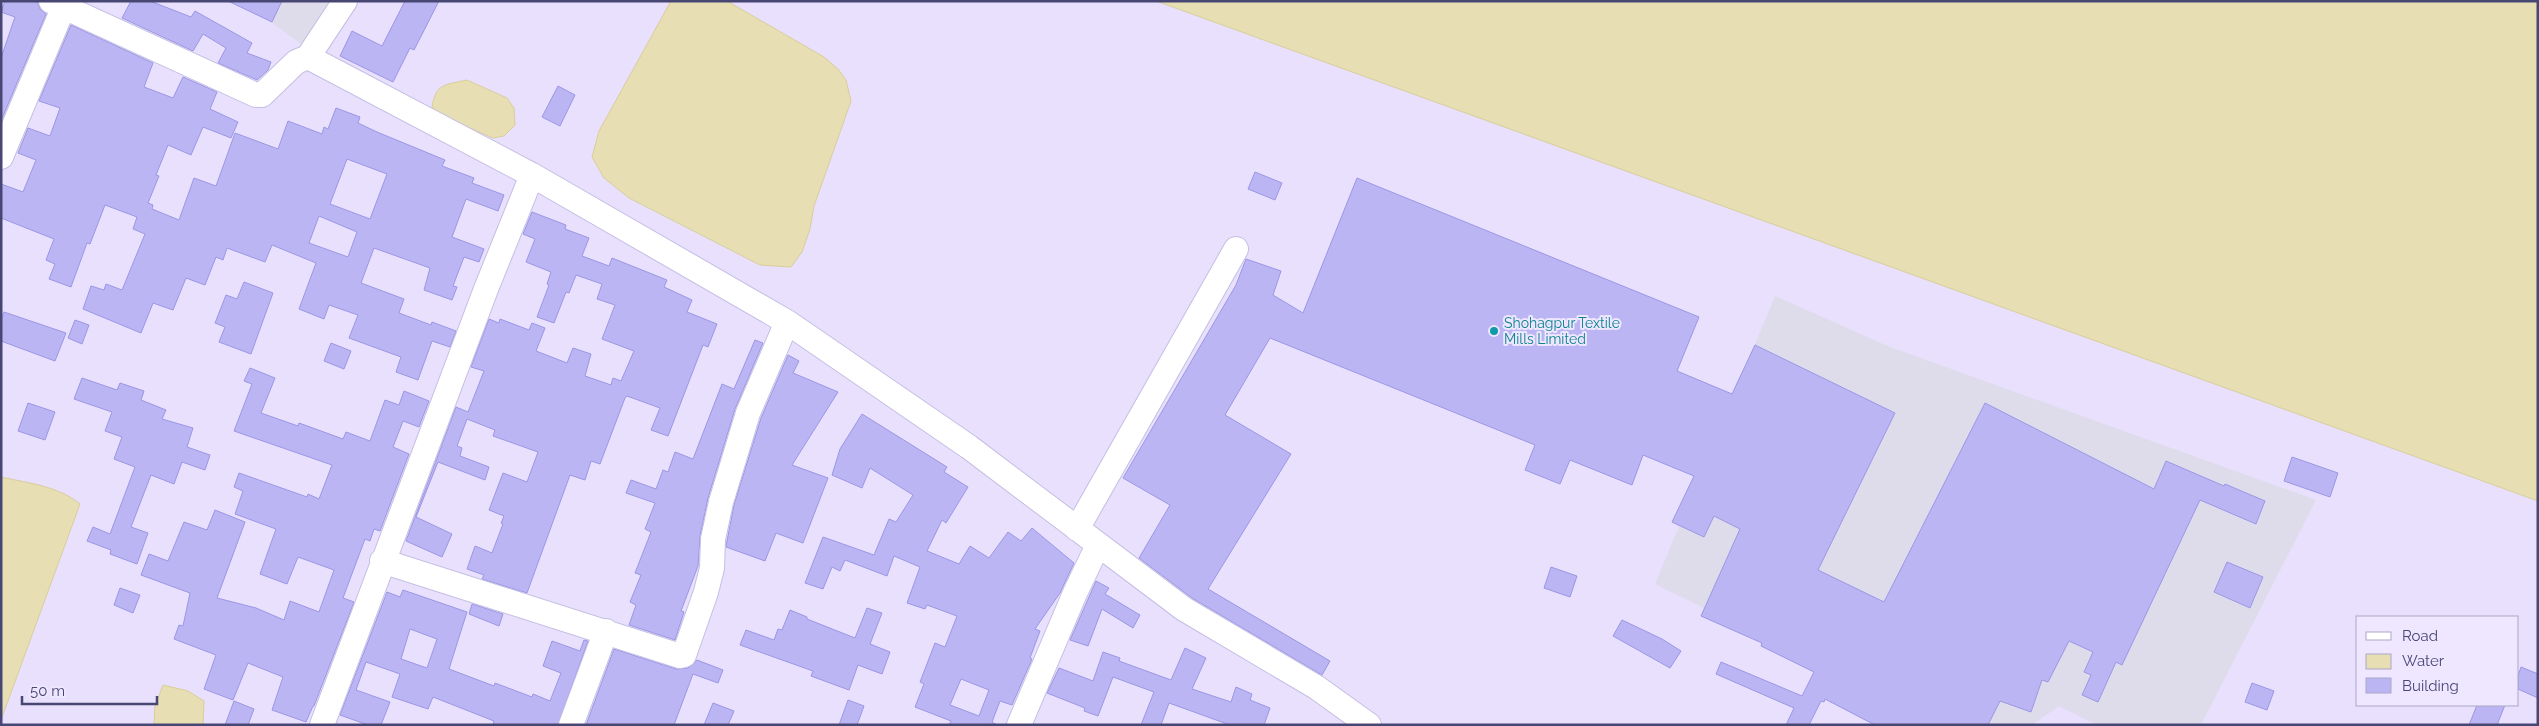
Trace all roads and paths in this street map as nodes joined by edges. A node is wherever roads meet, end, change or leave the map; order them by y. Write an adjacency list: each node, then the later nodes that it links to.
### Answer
1 (345, 1): 3 (street)
2 (58, 4): 3 (street); 4 (street)
3 (308, 57): 5 (street)
4 (1, 157)
5 (532, 175): 7 (street); 10 (street)
6 (1236, 249): 8 (street)
7 (787, 322): 8 (street); 11 (street)
8 (1077, 529): 9 (street)
9 (1098, 545): 14 (street); 15 (street)
10 (382, 561): 11 (street); 12 (street)
11 (606, 631): 13 (street)
12 (322, 725)
13 (571, 725)
14 (1019, 725)
15 (1369, 725)

